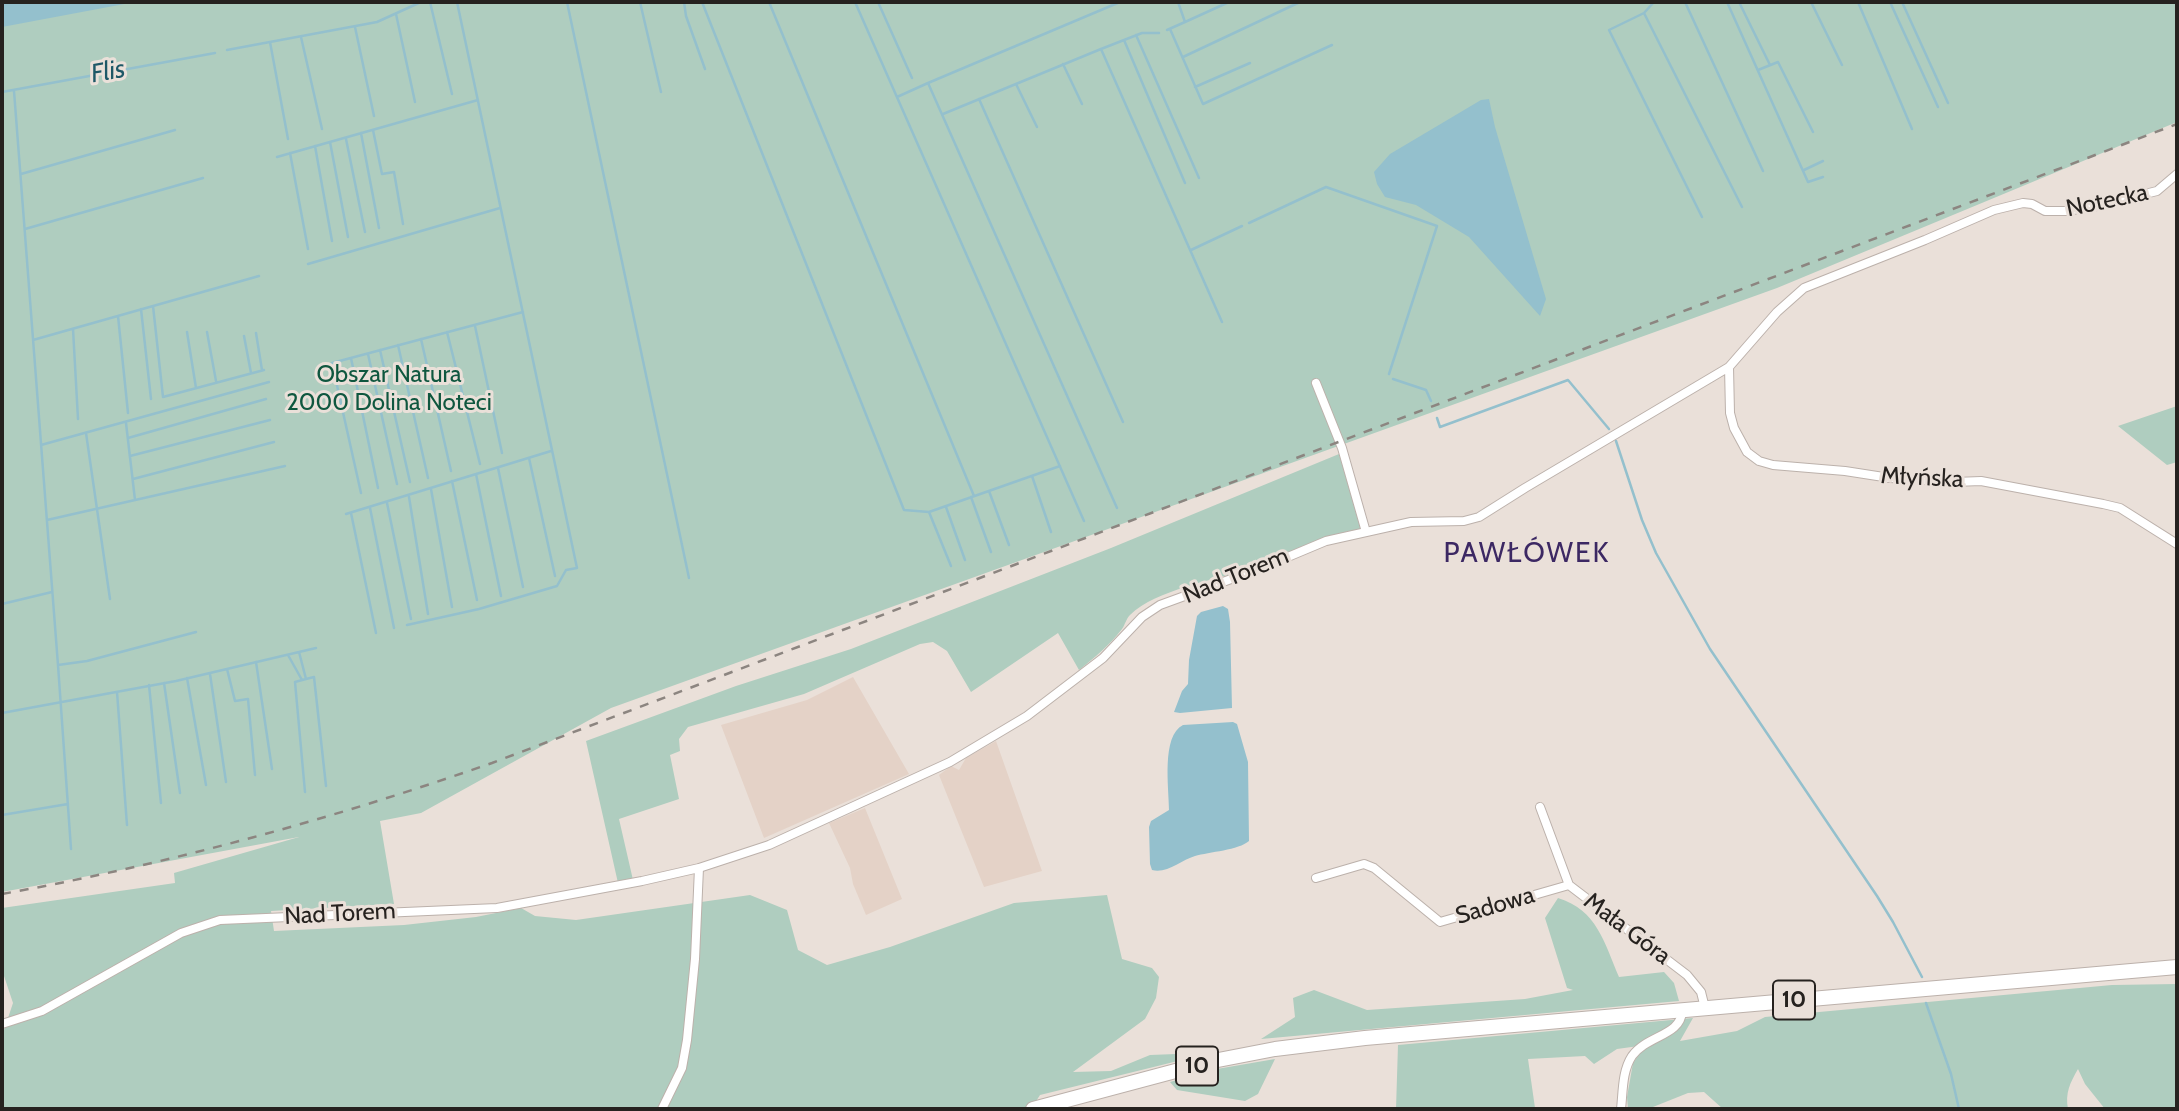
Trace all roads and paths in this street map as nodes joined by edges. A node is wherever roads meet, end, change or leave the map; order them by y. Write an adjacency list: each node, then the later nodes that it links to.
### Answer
1 (2177, 174): 2 (street, Notecka)
2 (2032, 204): 3 (street, Nad Torem)
3 (1729, 367): 5 (street, Nad Torem); 6 (street, Młyńska)
4 (1317, 383): 5 (street)
5 (1366, 532): 8 (street, Nad Torem)
6 (2177, 544)
7 (1540, 807): 10 (street, Mała Góra)
8 (699, 868): 14 (street, Nad Torem); 15 (street)
9 (1316, 878): 10 (street, Sadowa)
10 (1569, 885): 12 (street, Mała Góra)
11 (2177, 967): 12 (highway, 10)
12 (1705, 1008): 13 (highway, 10)
13 (1682, 1011): 16 (highway, 10); 17 (street)
14 (2, 1024)
15 (662, 1109)
16 (1033, 1109)
17 (1621, 1109)

